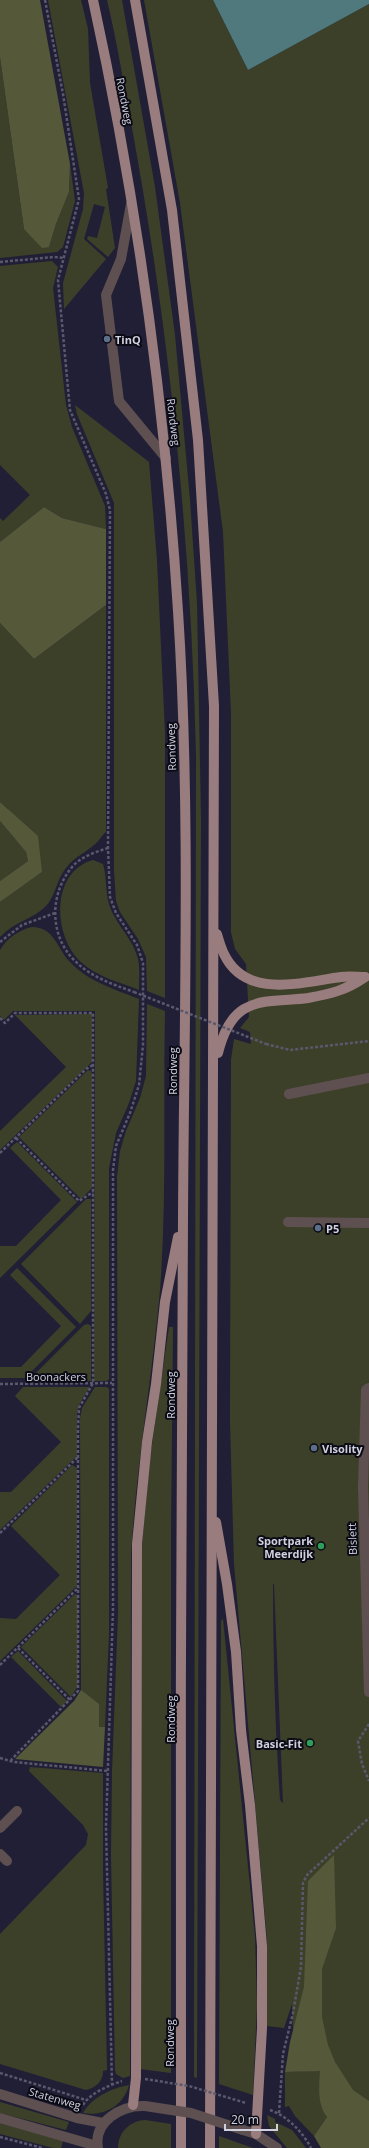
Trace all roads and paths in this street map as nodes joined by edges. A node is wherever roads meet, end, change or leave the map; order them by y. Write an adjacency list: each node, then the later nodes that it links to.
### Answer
1 (45, 0): 5 (path)
2 (93, 0): 4 (main road, Rondweg)
3 (135, 0): 10 (main road, Rondweg)
4 (132, 200): 7 (main road, Rondweg); 7 (street)
5 (64, 258): 6 (path); 8 (path)
6 (0, 262)
7 (166, 458): 22 (main road, Rondweg)
8 (108, 848): 9 (path); 26 (path)
9 (55, 913): 11 (path); 14 (path, bridge)
10 (214, 926): 12 (main road); 16 (main road, Rondweg)
11 (0, 942)
12 (367, 977): 16 (main road)
13 (0, 1018): 15 (path)
14 (369, 1040)
15 (93, 1065): 19 (path); 21 (path)
16 (214, 1070): 30 (main road, Rondweg)
17 (369, 1078): 18 (street)
18 (289, 1094)
19 (16, 1138): 20 (path); 21 (path)
20 (0, 1153)
21 (93, 1192): 25 (path)
22 (183, 1216): 53 (main road); 60 (main road, Rondweg)
23 (288, 1222): 24 (street)
24 (369, 1223)
25 (93, 1383): 26 (path, Boonackers); 27 (path, Boonackers); 29 (path)
26 (112, 1383): 40 (path)
27 (0, 1384)
28 (369, 1388): 35 (street, Bislett)
29 (78, 1457): 31 (path); 32 (path)
30 (212, 1496): 56 (main road); 61 (main road, Rondweg)
31 (0, 1533)
32 (79, 1587): 33 (path); 36 (path)
33 (18, 1648): 34 (path); 36 (path)
34 (0, 1665)
35 (369, 1692)
36 (70, 1700): 39 (path)
37 (369, 1724): 41 (path)
38 (0, 1758): 39 (path)
39 (11, 1760): 40 (path)
40 (108, 1771): 49 (path)
41 (369, 1781)
42 (17, 1811): 44 (street)
43 (369, 1818): 63 (path)
44 (0, 1828)
45 (0, 1854): 46 (street)
46 (7, 1861)
47 (0, 2073): 51 (path)
48 (145, 2079): 52 (path, bridge)
49 (112, 2084)
50 (0, 2094): 55 (street, Statenweg)
51 (86, 2100)
52 (246, 2103)
53 (133, 2105): 55 (street); 56 (street, bridge)
54 (0, 2118): 58 (street)
55 (103, 2123): 58 (street)
56 (256, 2134): 62 (street)
57 (0, 2137): 59 (path)
58 (97, 2147)
59 (43, 2148)
60 (181, 2148)
61 (210, 2148)
62 (277, 2148)
63 (311, 2148)

